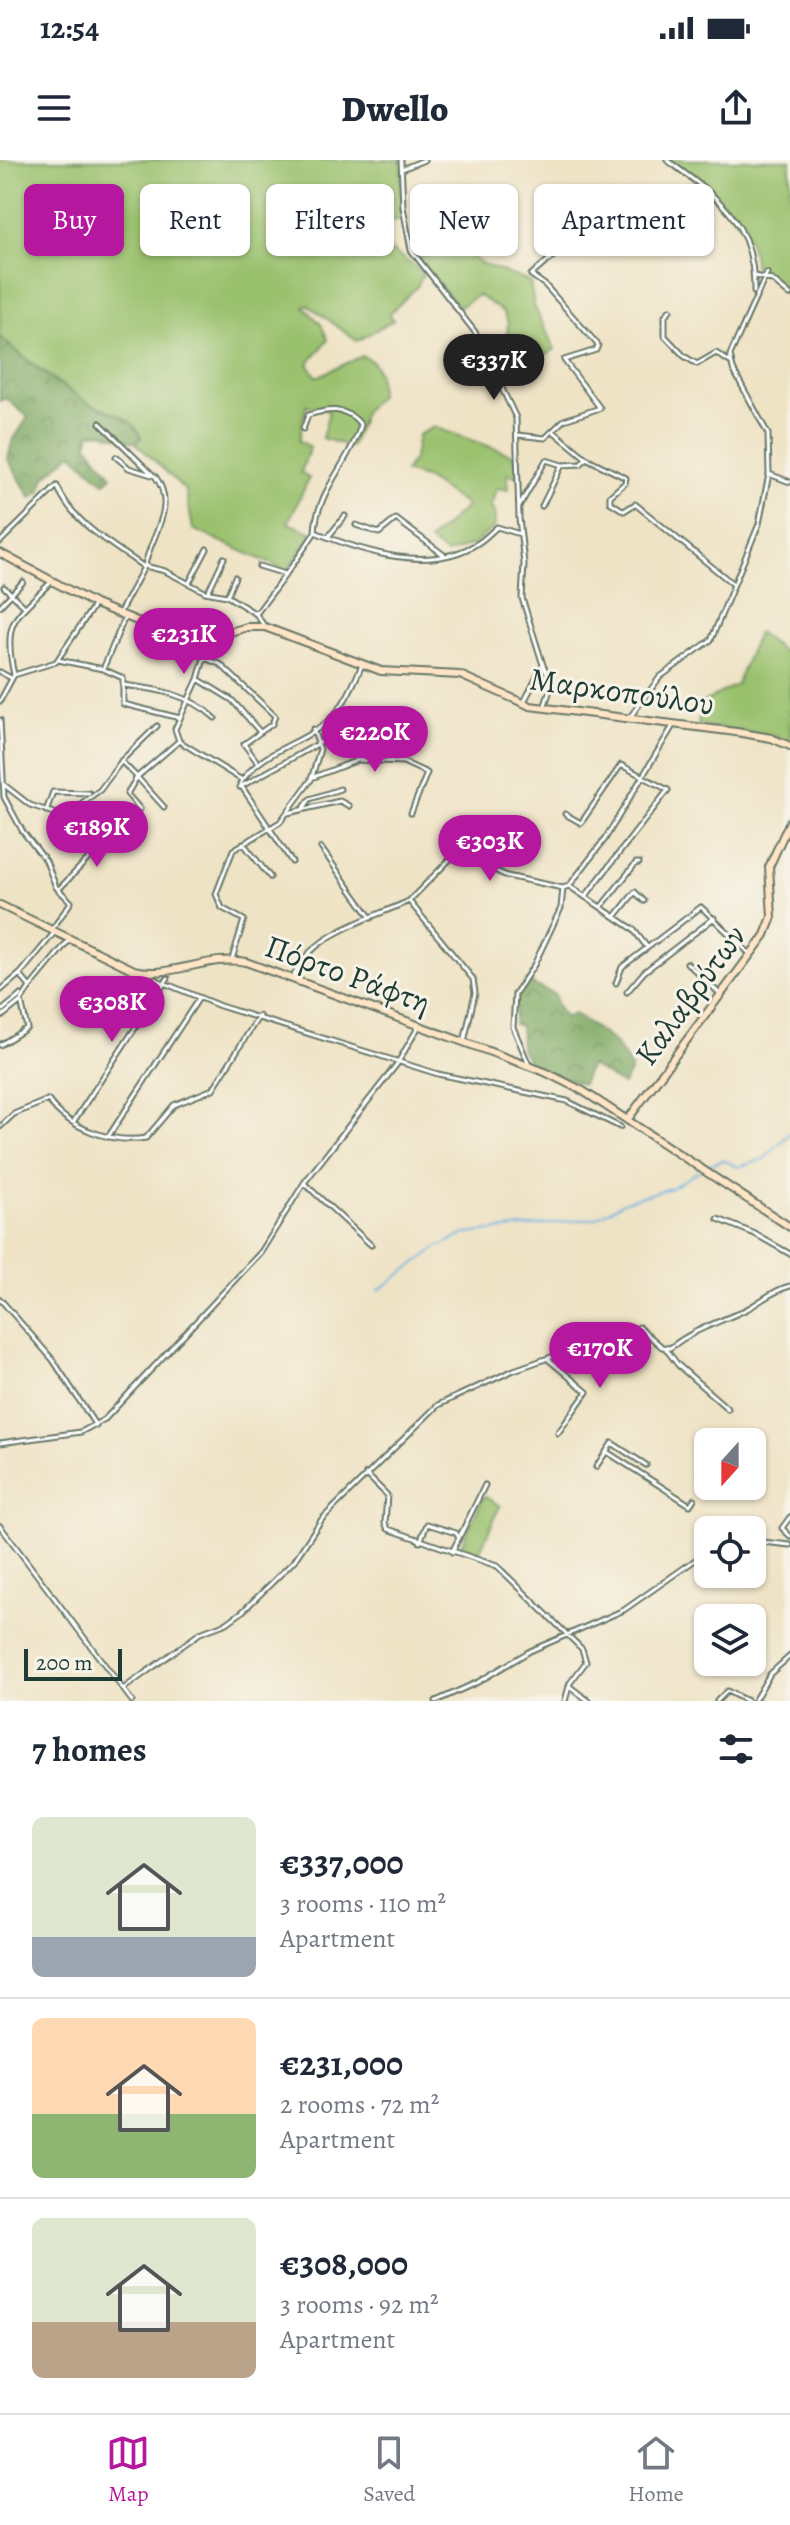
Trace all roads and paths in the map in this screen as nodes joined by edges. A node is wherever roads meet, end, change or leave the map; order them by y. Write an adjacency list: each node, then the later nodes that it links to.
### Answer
1 (401, 160): 4 (street)
2 (424, 160): 4 (street)
3 (667, 160): 7 (street)
4 (402, 169): 15 (street)
5 (553, 256): 14 (street)
6 (766, 275): 7 (street); 8 (street); 9 (street)
7 (754, 276): 9 (street)
8 (790, 295)
9 (754, 296): 11 (street)
10 (670, 310): 11 (street)
11 (730, 362): 20 (street)
12 (100, 423): 19 (street)
13 (303, 429): 26 (street)
14 (553, 431): 15 (street); 17 (street)
15 (518, 435): 23 (street)
16 (116, 457): 19 (street)
17 (586, 458): 18 (street); 41 (street)
18 (562, 465): 22 (street); 23 (street)
19 (152, 474): 34 (street)
20 (769, 474): 21 (street); 41 (street)
21 (790, 482)
22 (542, 506)
23 (519, 507): 27 (street)
24 (345, 516): 28 (street)
25 (356, 525): 32 (street)
26 (315, 532): 28 (street); 36 (street)
27 (520, 534): 32 (street); 56 (street)
28 (328, 537): 32 (street)
29 (0, 542): 34 (street)
30 (207, 549): 40 (street)
31 (0, 553): 39 (main road)
32 (444, 555)
33 (224, 558): 43 (street)
34 (145, 566): 40 (street); 50 (street)
35 (259, 566): 36 (street)
36 (285, 574): 49 (street)
37 (235, 577): 45 (street)
38 (23, 582): 44 (street)
39 (51, 582): 46 (main road); 48 (street)
40 (189, 583): 43 (street)
41 (734, 585): 66 (street)
42 (4, 587): 44 (street)
43 (208, 592): 45 (street)
44 (11, 594): 47 (street); 48 (street)
45 (227, 596): 49 (street)
46 (95, 604): 50 (main road); 54 (street)
47 (0, 606)
48 (25, 607): 59 (street)
49 (256, 614): 51 (street)
50 (122, 616): 52 (main road); 57 (street)
51 (265, 627): 52 (main road); 55 (main road, Μαρκοπούλου)
52 (210, 638): 53 (street)
53 (204, 658): 60 (street); 74 (street)
54 (58, 660): 57 (street); 59 (street)
55 (362, 665): 64 (main road, Μαρκοπούλου); 73 (street)
56 (543, 665): 64 (street); 65 (street)
57 (103, 669): 61 (street)
58 (0, 672): 59 (street)
59 (12, 676): 63 (street)
60 (198, 679): 62 (street); 74 (street)
61 (123, 685): 62 (street); 67 (street)
62 (189, 700): 67 (street); 68 (street)
63 (0, 701)
64 (523, 704): 65 (main road, Μαρκοπούλου)
65 (544, 708): 66 (main road, Μαρκοπούλου)
66 (630, 717): 71 (main road, Μαρκοπούλου)
67 (180, 718): 75 (street)
68 (215, 718)
69 (0, 720): 84 (street)
70 (361, 720): 76 (street)
71 (674, 723): 77 (main road, Μαρκοπούλου); 80 (street)
72 (157, 726): 78 (street)
73 (313, 729): 76 (street); 79 (street)
74 (260, 732): 79 (street)
75 (179, 741): 81 (street); 83 (street)
76 (319, 742): 82 (street); 85 (street)
77 (790, 746)
78 (121, 761): 81 (street); 87 (street)
79 (258, 763): 83 (street)
80 (644, 776): 95 (street); 104 (street); 107 (street)
81 (137, 777): 89 (street); 90 (street)
82 (311, 778): 93 (street); 94 (street)
83 (242, 780): 85 (street)
84 (3, 784): 92 (street); 106 (street)
85 (240, 787): 98 (street)
86 (340, 789): 91 (street)
87 (92, 793): 92 (street); 92 (street)
88 (349, 806): 91 (street)
89 (164, 807)
90 (140, 809)
91 (303, 809): 93 (street)
92 (46, 813)
93 (288, 813): 98 (street)
94 (411, 813)
95 (565, 814)
96 (790, 821): 120 (main road, Καλαβρύτων)
97 (116, 830): 106 (street)
98 (270, 830): 99 (street); 101 (street)
99 (242, 842): 103 (street); 121 (street)
100 (321, 848): 115 (street)
101 (292, 862)
102 (631, 868): 110 (street)
103 (270, 877)
104 (569, 886): 105 (street); 107 (street)
105 (563, 888): 108 (street); 140 (street)
106 (58, 890): 117 (street)
107 (585, 897): 112 (street)
108 (409, 901): 115 (street); 138 (street)
109 (644, 901): 114 (street)
110 (605, 902): 112 (street); 113 (street)
111 (0, 905): 117 (main road, Πόρτο Ράφτη)
112 (600, 907): 113 (street)
113 (607, 912): 114 (street)
114 (615, 917): 119 (street)
115 (371, 918): 126 (street)
116 (714, 918): 119 (street); 120 (street); 131 (street)
117 (52, 932): 118 (main road, Πόρτο Ράφτη); 123 (street)
118 (69, 940): 124 (main road, Πόρτο Ράφτη); 129 (street)
119 (647, 947): 127 (street)
120 (750, 954): 132 (main road, Καλαβρύτων)
121 (232, 959): 124 (main road, Πόρτο Ράφτη); 126 (main road, Πόρτο Ράφτη)
122 (687, 963): 132 (street)
123 (21, 973): 129 (street); 130 (street)
124 (153, 976): 128 (street)
125 (168, 978): 128 (street)
126 (293, 978): 137 (main road, Πόρτο Ράφτη)
127 (616, 983)
128 (165, 985): 134 (street); 147 (street)
129 (30, 987): 133 (street)
130 (0, 991)
131 (627, 992)
132 (720, 993): 146 (main road, Καλαβρύτων)
133 (21, 998): 135 (street); 139 (street)
134 (199, 998): 136 (street); 149 (street)
135 (0, 1015)
136 (259, 1016): 141 (street); 149 (street)
137 (419, 1026): 138 (main road, Πόρτο Ράφτη); 141 (street)
138 (464, 1042): 142 (main road, Πόρτο Ράφτη)
139 (0, 1045)
140 (521, 1050): 142 (street); 143 (street)
141 (399, 1060): 145 (street); 150 (street)
142 (517, 1061): 143 (main road, Πόρτο Ράφτη)
143 (529, 1066): 144 (main road, Πόρτο Ράφτη)
144 (545, 1072): 145 (main road, Πόρτο Ράφτη); 146 (main road, Πόρτο Ράφτη)
145 (620, 1114): 146 (main road, Πόρτο Ράφτη)
146 (630, 1119): 152 (main road, Πόρτο Ράφτη)
147 (74, 1121): 148 (street); 149 (street)
148 (0, 1127)
149 (108, 1137)
150 (304, 1183): 153 (street); 160 (street)
151 (718, 1219): 154 (street)
152 (790, 1227)
153 (371, 1245)
154 (790, 1254)
155 (790, 1286): 157 (street)
156 (0, 1299): 160 (street)
157 (666, 1349): 158 (street); 159 (street)
158 (548, 1359): 161 (street); 166 (street)
159 (728, 1409)
160 (96, 1426): 162 (street)
161 (558, 1433)
162 (0, 1443)
163 (607, 1452): 164 (street); 165 (street); 168 (street)
164 (646, 1465)
165 (596, 1467)
166 (366, 1474): 173 (street); 181 (street)
167 (485, 1485): 172 (street)
168 (694, 1499)
169 (790, 1517): 171 (street)
170 (0, 1526): 181 (street)
171 (790, 1536)
172 (459, 1538): 173 (street); 176 (street)
173 (419, 1542): 176 (street)
174 (766, 1542): 175 (street)
175 (790, 1545)
176 (452, 1552): 178 (street)
177 (694, 1561): 178 (street)
178 (570, 1636): 180 (street); 183 (street)
179 (790, 1656): 188 (street)
180 (569, 1686): 184 (street); 185 (street)
181 (123, 1689): 182 (street)
182 (132, 1701)
183 (436, 1701)
184 (565, 1701)
185 (589, 1701)
186 (717, 1701): 187 (street)
187 (747, 1701)
188 (754, 1701)

